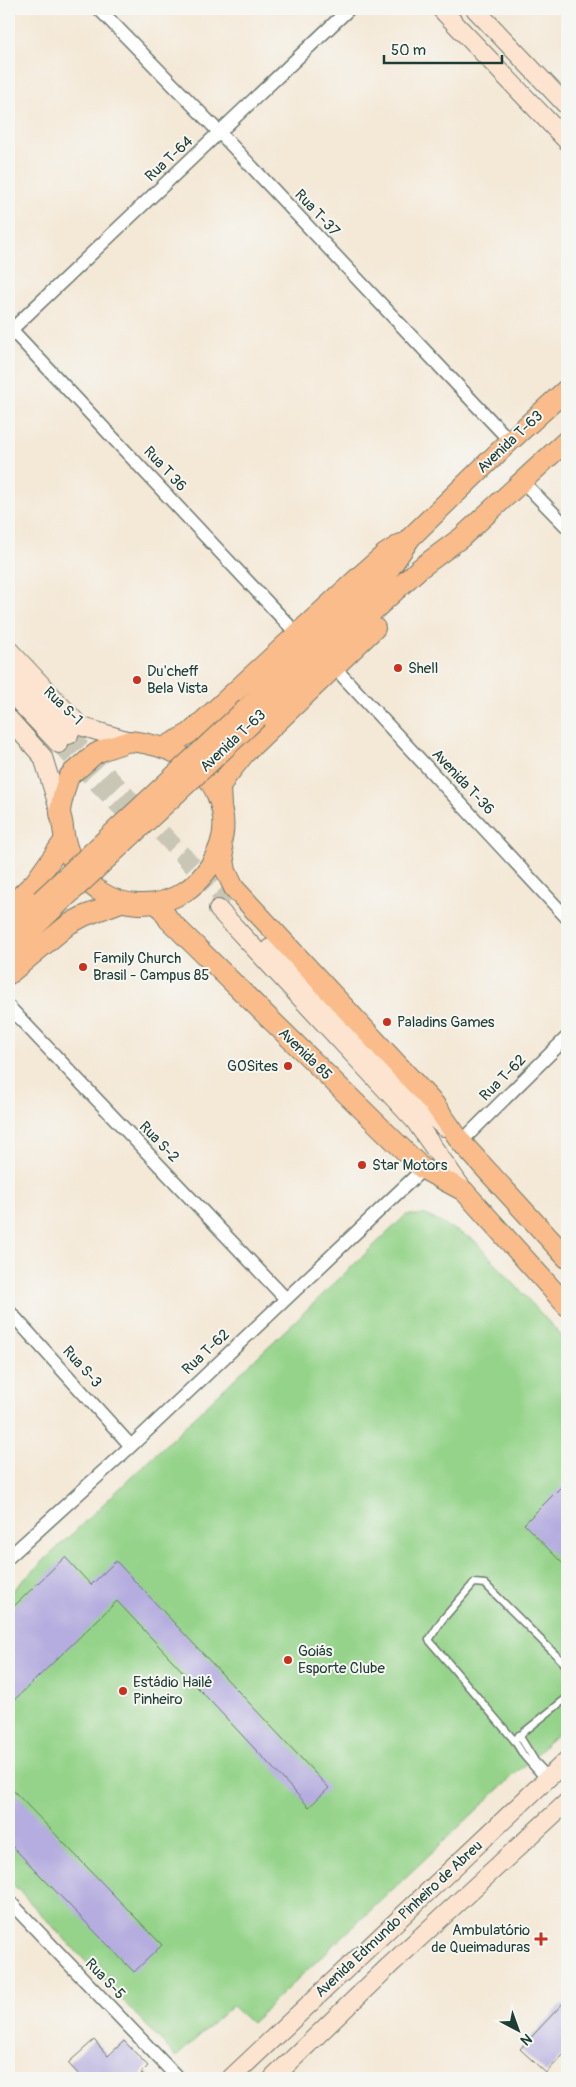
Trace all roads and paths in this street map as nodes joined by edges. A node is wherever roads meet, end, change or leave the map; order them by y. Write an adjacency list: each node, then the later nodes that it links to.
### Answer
1 (99, 9): 6 (street, Rua T-37)
2 (349, 9): 6 (street, Rua T-64)
3 (441, 9): 7 (main road)
4 (475, 9): 5 (main road)
5 (567, 106)
6 (220, 133): 8 (street, Rua T-64); 10 (street, Rua T-37)
7 (567, 141)
8 (10, 329): 16 (street, Rua T 36)
9 (567, 389): 10 (main road, Avenida T-63)
10 (510, 440): 14 (main road, Avenida T-63)
11 (567, 440): 12 (main road, Avenida T-63)
12 (522, 481): 13 (street); 15 (main road, Avenida T-63)
13 (567, 527)
14 (411, 537): 16 (main road, Avenida T-63); 21 (main road, Avenida T-63)
15 (462, 537): 18 (main road, Avenida T-63); 21 (main road, Avenida T-63)
16 (297, 634): 24 (main road, Avenida T-63)
17 (9, 650): 23 (main road, Rua S-1)
18 (334, 667): 25 (main road, Avenida T-63); 33 (street, Avenida T-36)
19 (9, 671): 20 (main road, Rua S-1)
20 (9, 691)
21 (252, 713): 31 (main road, Avenida T-63, bridge)
22 (9, 718): 26 (main road)
23 (130, 742): 24 (main road); 26 (main road)
24 (163, 748): 25 (main road)
25 (221, 808): 28 (main road)
26 (60, 812): 27 (main road)
27 (64, 841): 29 (main road); 32 (main road)
28 (221, 842): 30 (main road); 39 (main road, Avenida 85)
29 (121, 902): 30 (main road); 36 (main road)
30 (158, 903): 40 (main road, Avenida 85)
31 (45, 906): 34 (main road, Avenida T-63); 35 (main road, Avenida T-63)
32 (9, 907)
33 (567, 918)
34 (9, 930)
35 (9, 950)
36 (9, 974)
37 (9, 1008): 43 (street, Rua S-2)
38 (567, 1037): 39 (street, Rua T-62)
39 (461, 1142): 41 (main road, Avenida 85); 42 (main road, Avenida 85)
40 (423, 1169): 41 (main road, Avenida 85); 43 (street, Rua T-62)
41 (464, 1191): 44 (main road, Avenida 85)
42 (567, 1258)
43 (286, 1298): 46 (street, Rua T-62)
44 (567, 1306)
45 (9, 1311): 46 (street, Rua S-3)
46 (131, 1446): 47 (street, Rua T-62)
47 (9, 1557)
48 (567, 1666): 50 (lane)
49 (566, 1700): 50 (lane)
50 (517, 1738): 52 (lane)
51 (567, 1760): 52 (main road, Avenida Edmundo Pinheiro de Abreu)
52 (548, 1779): 56 (main road, Avenida Edmundo Pinheiro de Abreu)
53 (567, 1802): 57 (main road, Avenida Edmundo Pinheiro de Abreu)
54 (9, 1902): 55 (street, Rua S-5)
55 (178, 2078)
56 (231, 2078)
57 (273, 2078)

